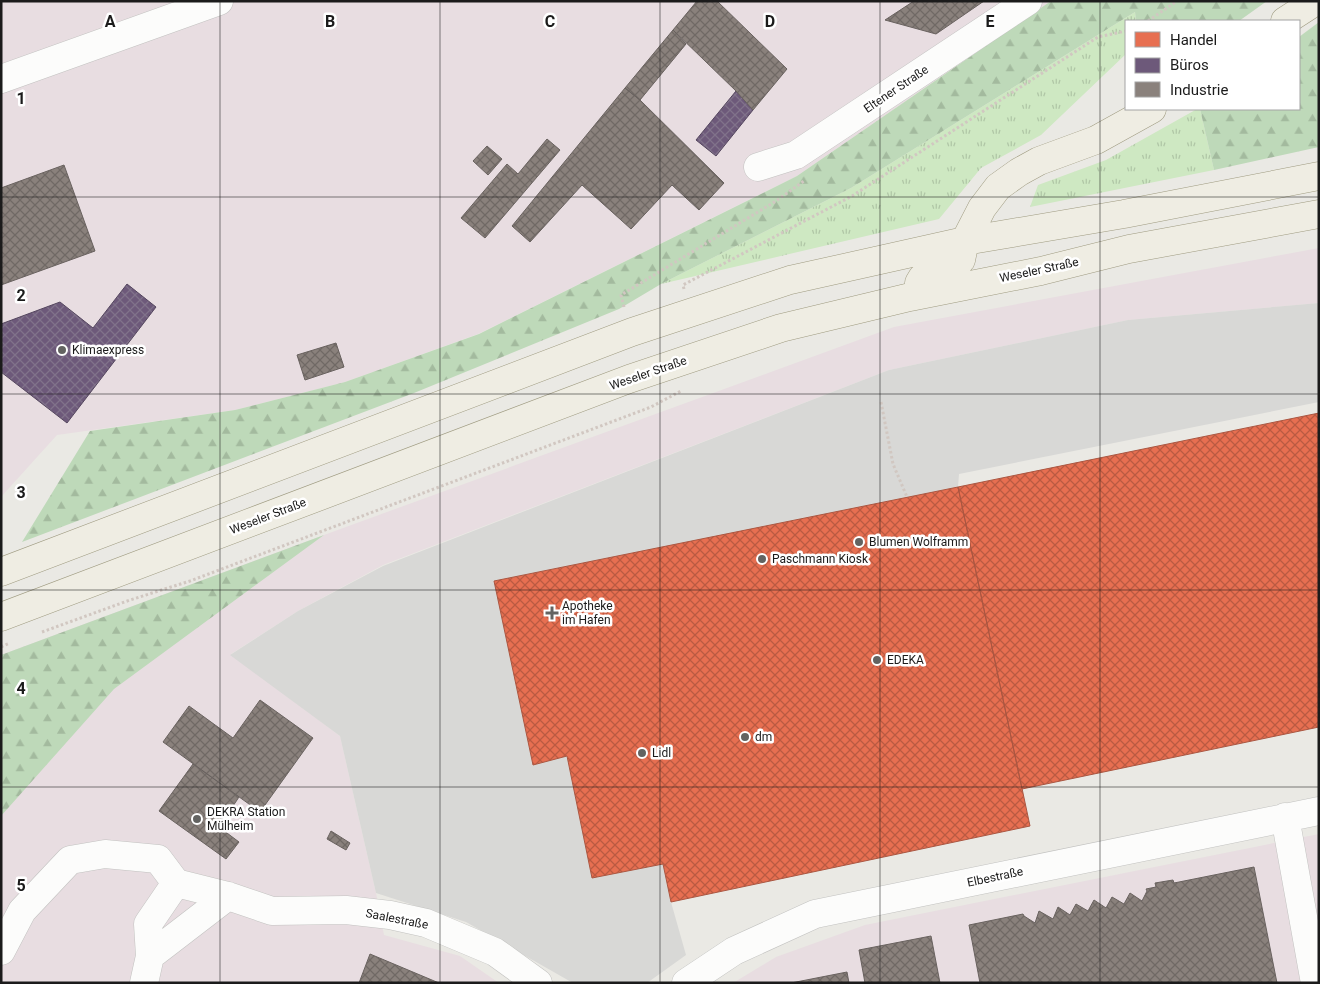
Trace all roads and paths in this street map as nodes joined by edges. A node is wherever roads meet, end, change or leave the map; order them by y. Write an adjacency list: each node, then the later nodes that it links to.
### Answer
1 (219, 1): 8 (street)
2 (1028, 1): 10 (street, Eltener Straße)
3 (1177, 1): 5 (path)
4 (1316, 1): 6 (main road)
5 (1149, 20)
6 (1287, 20)
7 (1125, 31): 16 (path)
8 (1, 79)
9 (1150, 110): 14 (main road)
10 (758, 167)
11 (1319, 176): 14 (main road)
12 (805, 180): 17 (path)
13 (1319, 214): 15 (main road, Weseler Straße)
14 (965, 241): 15 (main road); 16 (main road)
15 (910, 296): 22 (main road, Weseler Straße)
16 (687, 314): 17 (main road)
17 (632, 332): 21 (main road)
18 (689, 387): 23 (path)
19 (881, 402): 20 (path)
20 (907, 497)
21 (1, 572)
22 (1, 617)
23 (38, 633)
24 (10, 643): 25 (path)
25 (1, 646)
26 (1319, 810): 27 (street, Elbestraße)
27 (1285, 818): 34 (street, Elbestraße); 35 (street)
28 (176, 883): 29 (street, Saalestraße); 30 (street); 31 (street)
29 (228, 896): 31 (street); 33 (street, Saalestraße)
30 (1, 951)
31 (150, 956): 32 (street)
32 (144, 983)
33 (538, 983)
34 (686, 983)
35 (1315, 983)

